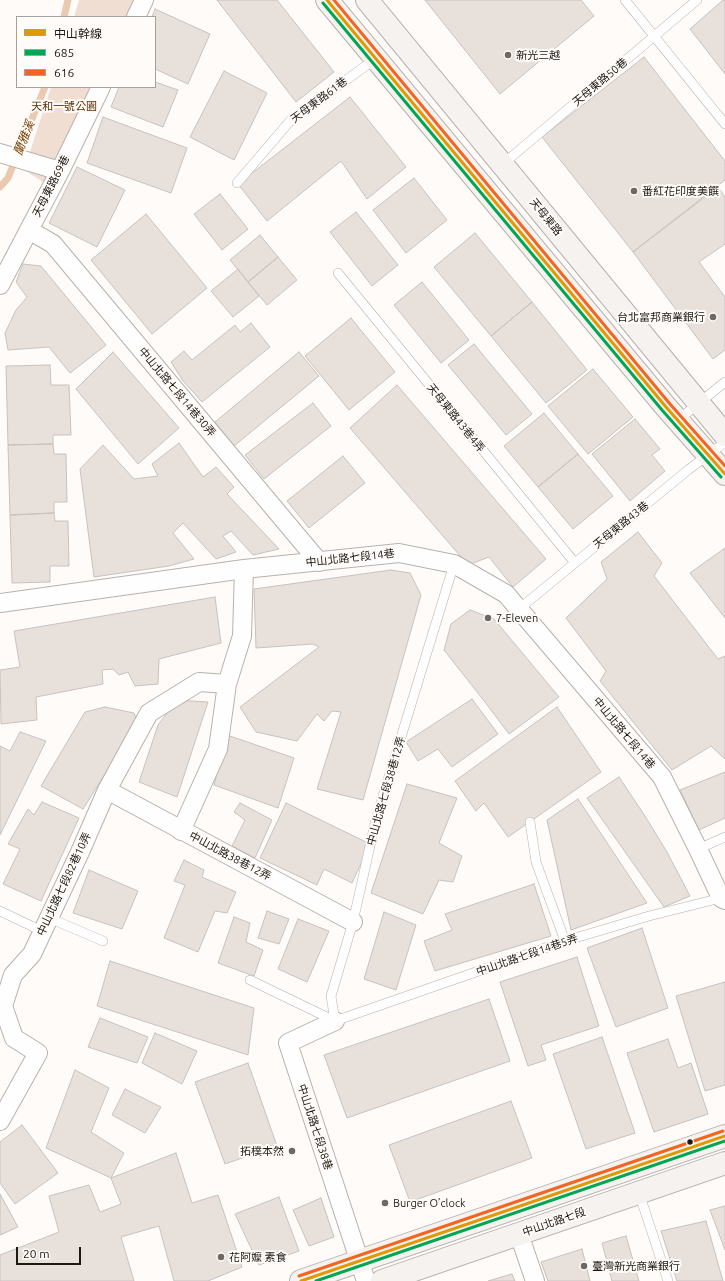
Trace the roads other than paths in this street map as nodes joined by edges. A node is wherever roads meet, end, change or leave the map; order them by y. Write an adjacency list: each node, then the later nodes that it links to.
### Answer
1 (144, 0): 6 (street)
2 (327, 0): 8 (street)
3 (366, 0): 12 (street, 天母東路)
4 (625, 0): 7 (lane)
5 (697, 0): 7 (lane, 天母東路50巷)
6 (136, 16)
7 (654, 36): 10 (lane); 12 (lane, 天母東路50巷)
8 (376, 59): 14 (lane, 天母東路61巷); 20 (street)
9 (101, 88): 13 (street, 天母東路69巷)
10 (725, 124)
11 (0, 153): 13 (street)
12 (503, 164): 19 (street, 天母東路)
13 (60, 171): 15 (street, 天母東路69巷)
14 (237, 183)
15 (29, 230): 17 (street, 天母東路69巷); 24 (street, 中山北路七段14巷30弄)
16 (338, 273): 25 (lane, 天母東路43巷4弄)
17 (0, 285)
18 (725, 382): 19 (lane)
19 (699, 403): 20 (lane); 21 (street, 天母東路)
20 (678, 420): 22 (street)
21 (725, 435)
22 (717, 448): 23 (street); 25 (lane, 天母東路43巷)
23 (725, 474)
24 (319, 562): 26 (street, 中山北路七段14巷); 27 (street, 中山北路七段14巷)
25 (575, 563): 29 (lane, 天母東路43巷)
26 (454, 564): 29 (street, 中山北路七段14巷); 38 (lane, 中山北路七段38巷12弄)
27 (244, 569): 28 (street, 中山北路七段14巷); 30 (street)
28 (0, 603)
29 (519, 609): 35 (street, 中山北路七段14巷)
30 (227, 684): 31 (street, 中山北路七段82巷10弄); 33 (street)
31 (107, 790): 33 (street, 中山北路38巷12弄); 39 (street, 中山北路七段82巷10弄)
32 (530, 822): 41 (lane)
33 (181, 831): 38 (street, 中山北路38巷12弄)
34 (725, 837): 35 (lane)
35 (698, 849): 36 (street, 中山北路七段14巷)
36 (723, 899): 41 (lane, 中山北路七段14巷5弄)
37 (0, 911): 39 (lane)
38 (354, 922): 43 (lane, 中山北路七段38巷12弄)
39 (46, 925): 40 (lane); 44 (street, 中山北路七段82巷10弄)
40 (103, 941)
41 (565, 941): 43 (lane, 中山北路七段14巷5弄)
42 (250, 980): 43 (lane)
43 (335, 1021): 49 (street, 中山北路七段38巷)
44 (0, 1120)
45 (725, 1136): 49 (street)
46 (725, 1163): 47 (street, 中山北路七段)
47 (638, 1193): 48 (street, 中山北路七段); 53 (lane)
48 (519, 1234): 51 (street, 中山北路七段); 52 (street)
49 (362, 1271): 50 (street)
50 (301, 1281)
51 (382, 1281)
52 (535, 1281)
53 (668, 1281)

